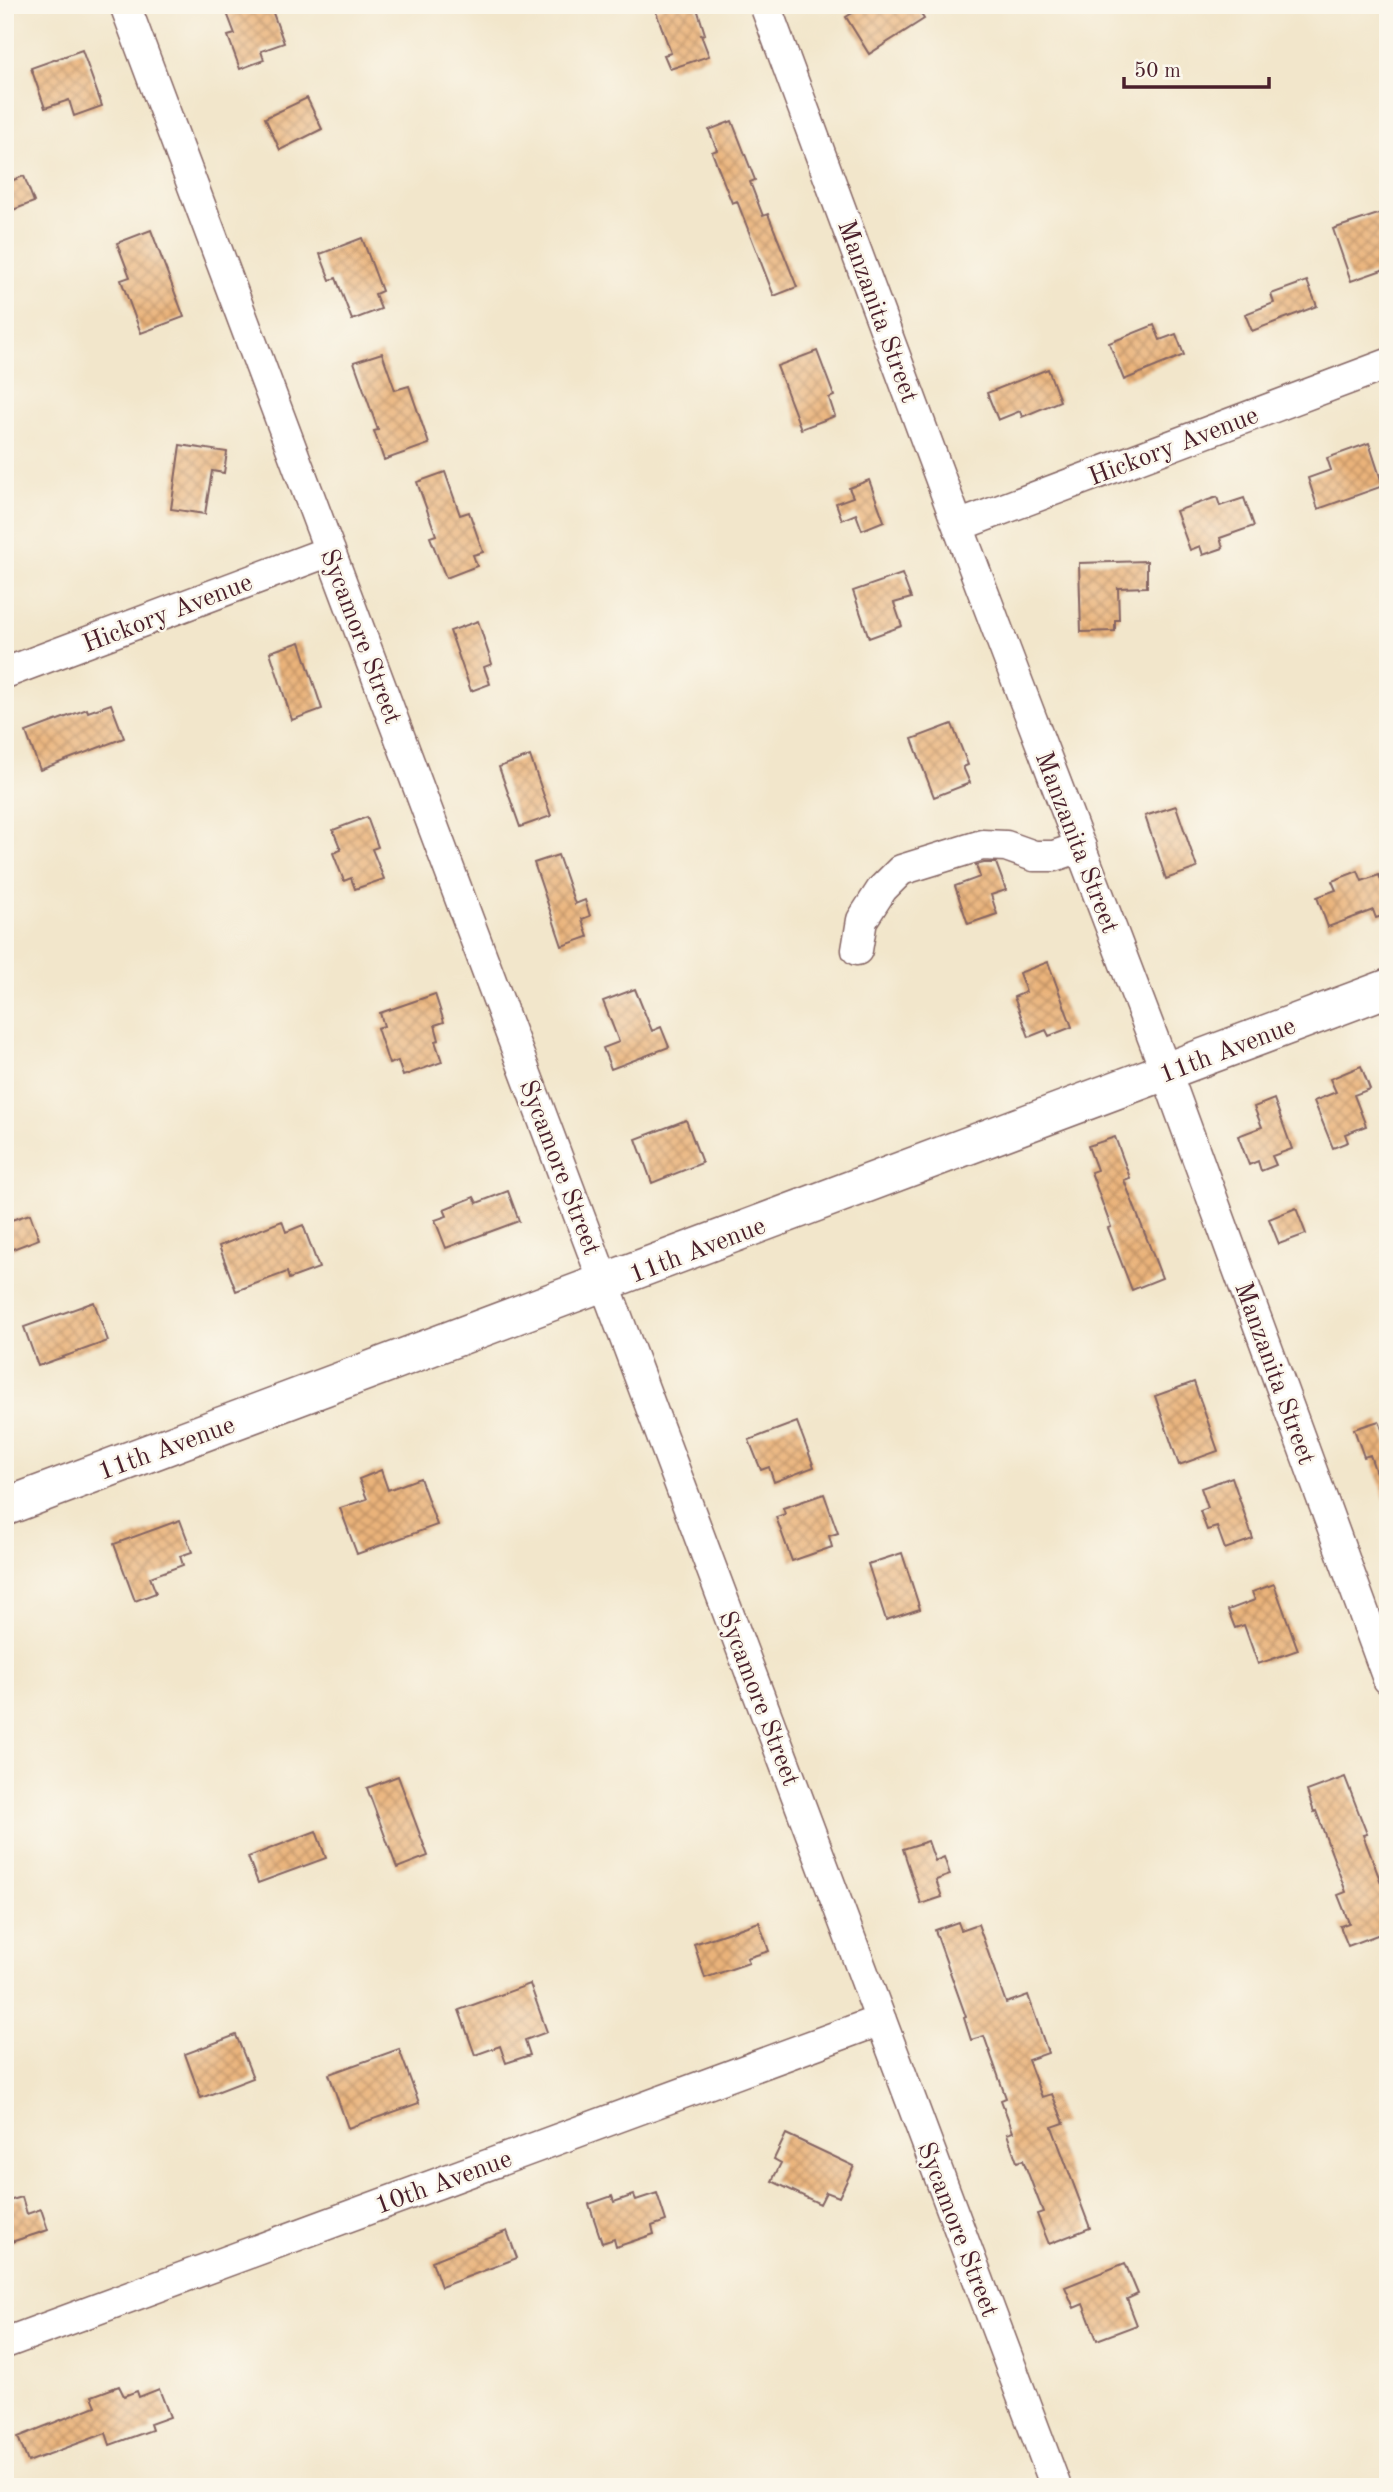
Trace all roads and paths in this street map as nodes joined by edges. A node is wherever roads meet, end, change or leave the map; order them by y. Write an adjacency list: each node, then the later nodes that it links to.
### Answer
1 (125, 5): 5 (street, Sycamore Street)
2 (765, 5): 4 (street, Manzanita Street)
3 (1388, 364): 4 (street, Hickory Avenue)
4 (958, 526): 7 (street, Manzanita Street)
5 (330, 551): 6 (street, Hickory Avenue); 11 (street, Sycamore Street)
6 (5, 673)
7 (1081, 847): 8 (street); 10 (street, Manzanita Street)
8 (857, 950)
9 (1388, 988): 10 (main road, 11th Avenue)
10 (1166, 1072): 11 (main road, 11th Avenue); 13 (street, Manzanita Street)
11 (605, 1284): 12 (main road, 11th Avenue); 15 (street, Sycamore Street)
12 (5, 1507)
13 (1378, 1622): 14 (street, Manzanita Street)
14 (1388, 1679)
15 (881, 2020): 16 (street, 10th Avenue); 17 (street, Sycamore Street)
16 (5, 2343)
17 (1056, 2487)

